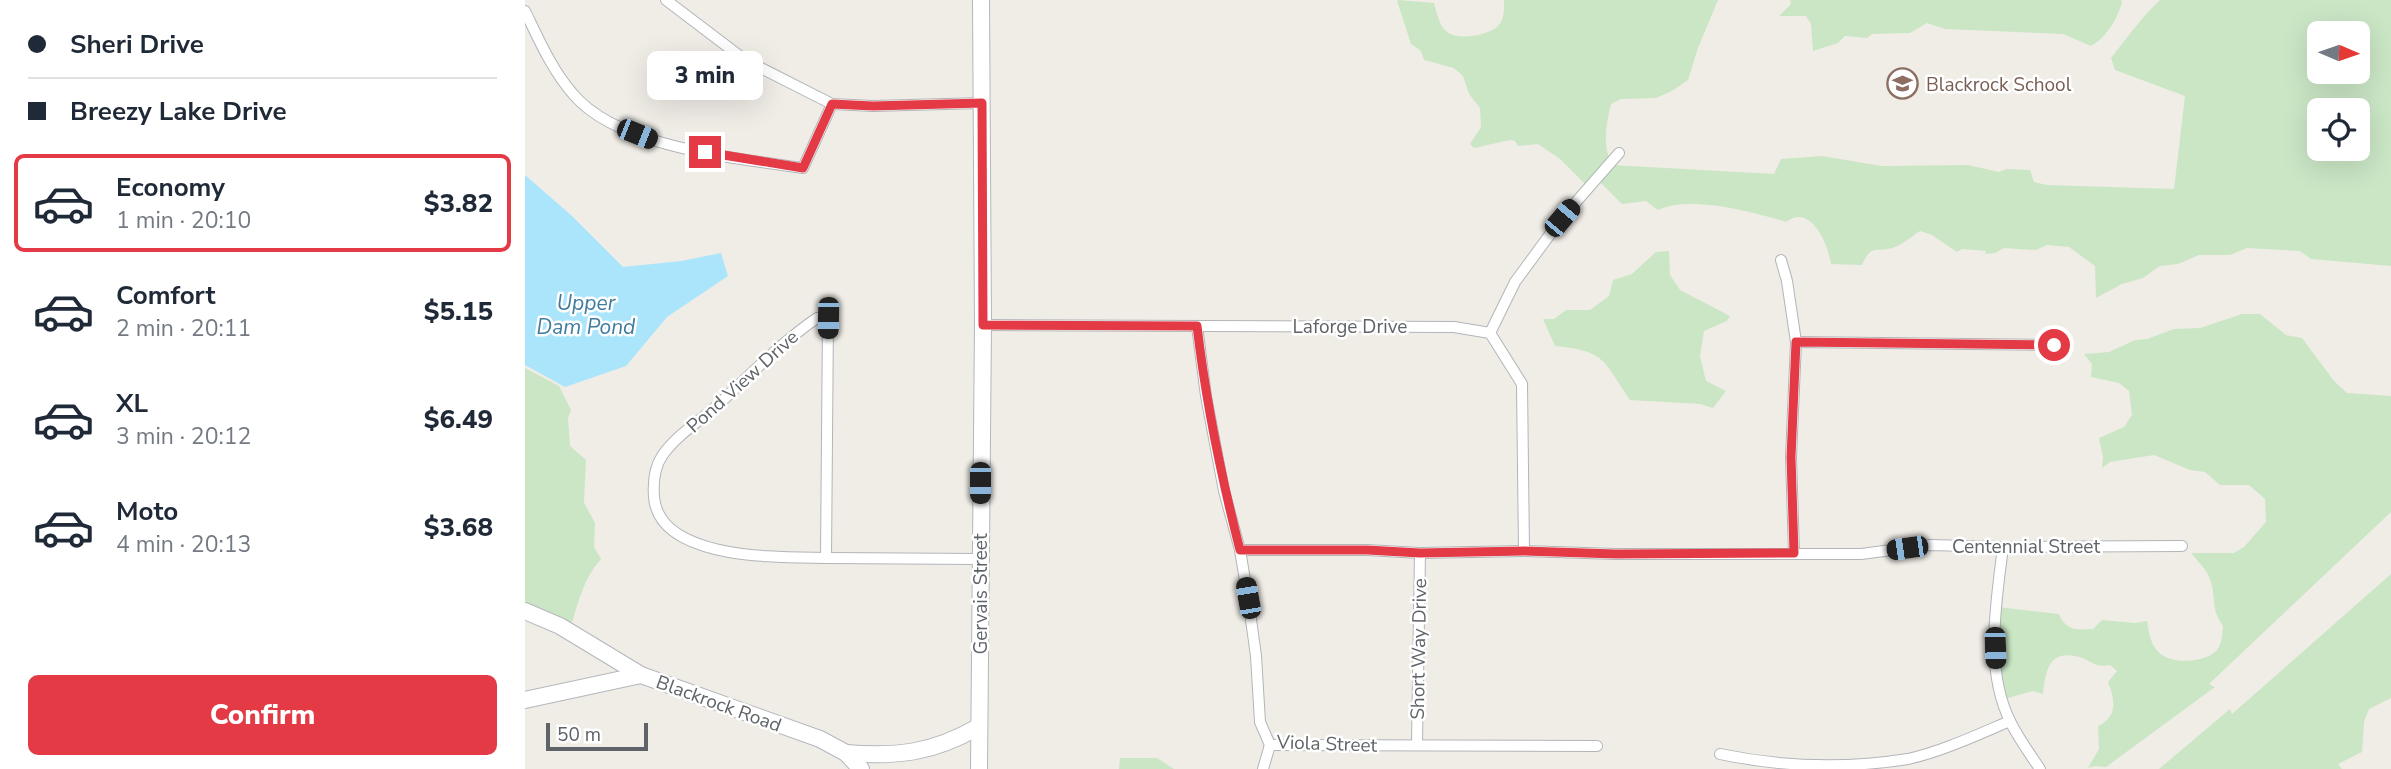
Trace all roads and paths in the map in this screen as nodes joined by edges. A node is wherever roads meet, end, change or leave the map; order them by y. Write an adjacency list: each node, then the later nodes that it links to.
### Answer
1 (666, 0): 5 (street)
2 (981, 0): 4 (street, Gervais Street)
3 (525, 11): 5 (street)
4 (982, 103): 5 (street); 8 (street, Gervais Street)
5 (832, 104)
6 (1619, 152): 10 (street)
7 (1781, 260): 11 (street)
8 (983, 325): 9 (street, Laforge Drive); 20 (street, Gervais Street)
9 (1197, 326): 10 (street, Laforge Drive); 15 (street, Viola Street)
10 (1490, 333): 16 (street)
11 (1796, 342): 12 (street); 18 (street)
12 (2054, 345)
13 (2182, 546): 14 (street, Centennial Street)
14 (2003, 547): 18 (street, Centennial Street); 24 (street)
15 (1240, 550): 17 (street, Centennial Street); 27 (street, Viola Street)
16 (1524, 551): 17 (street, Centennial Street); 18 (street, Centennial Street)
17 (1420, 553): 26 (street, Short Way Drive)
18 (1794, 553)
19 (826, 558): 19 (street, Pond View Drive); 20 (street, Pond View Drive)
20 (980, 559): 25 (street, Gervais Street)
21 (525, 611): 22 (street)
22 (641, 675): 23 (street, Blackrock Road); 29 (street, Blackrock Road)
23 (525, 699)
24 (2010, 722): 30 (street); 34 (street)
25 (978, 727): 29 (street); 32 (street, Gervais Street)
26 (1417, 744): 27 (street, Viola Street); 28 (street, Viola Street)
27 (1270, 745): 33 (street)
28 (1597, 746)
29 (846, 753): 31 (street, Blackrock Road)
30 (1720, 754)
31 (861, 769)
32 (979, 769)
33 (1263, 769)
34 (2040, 769)

